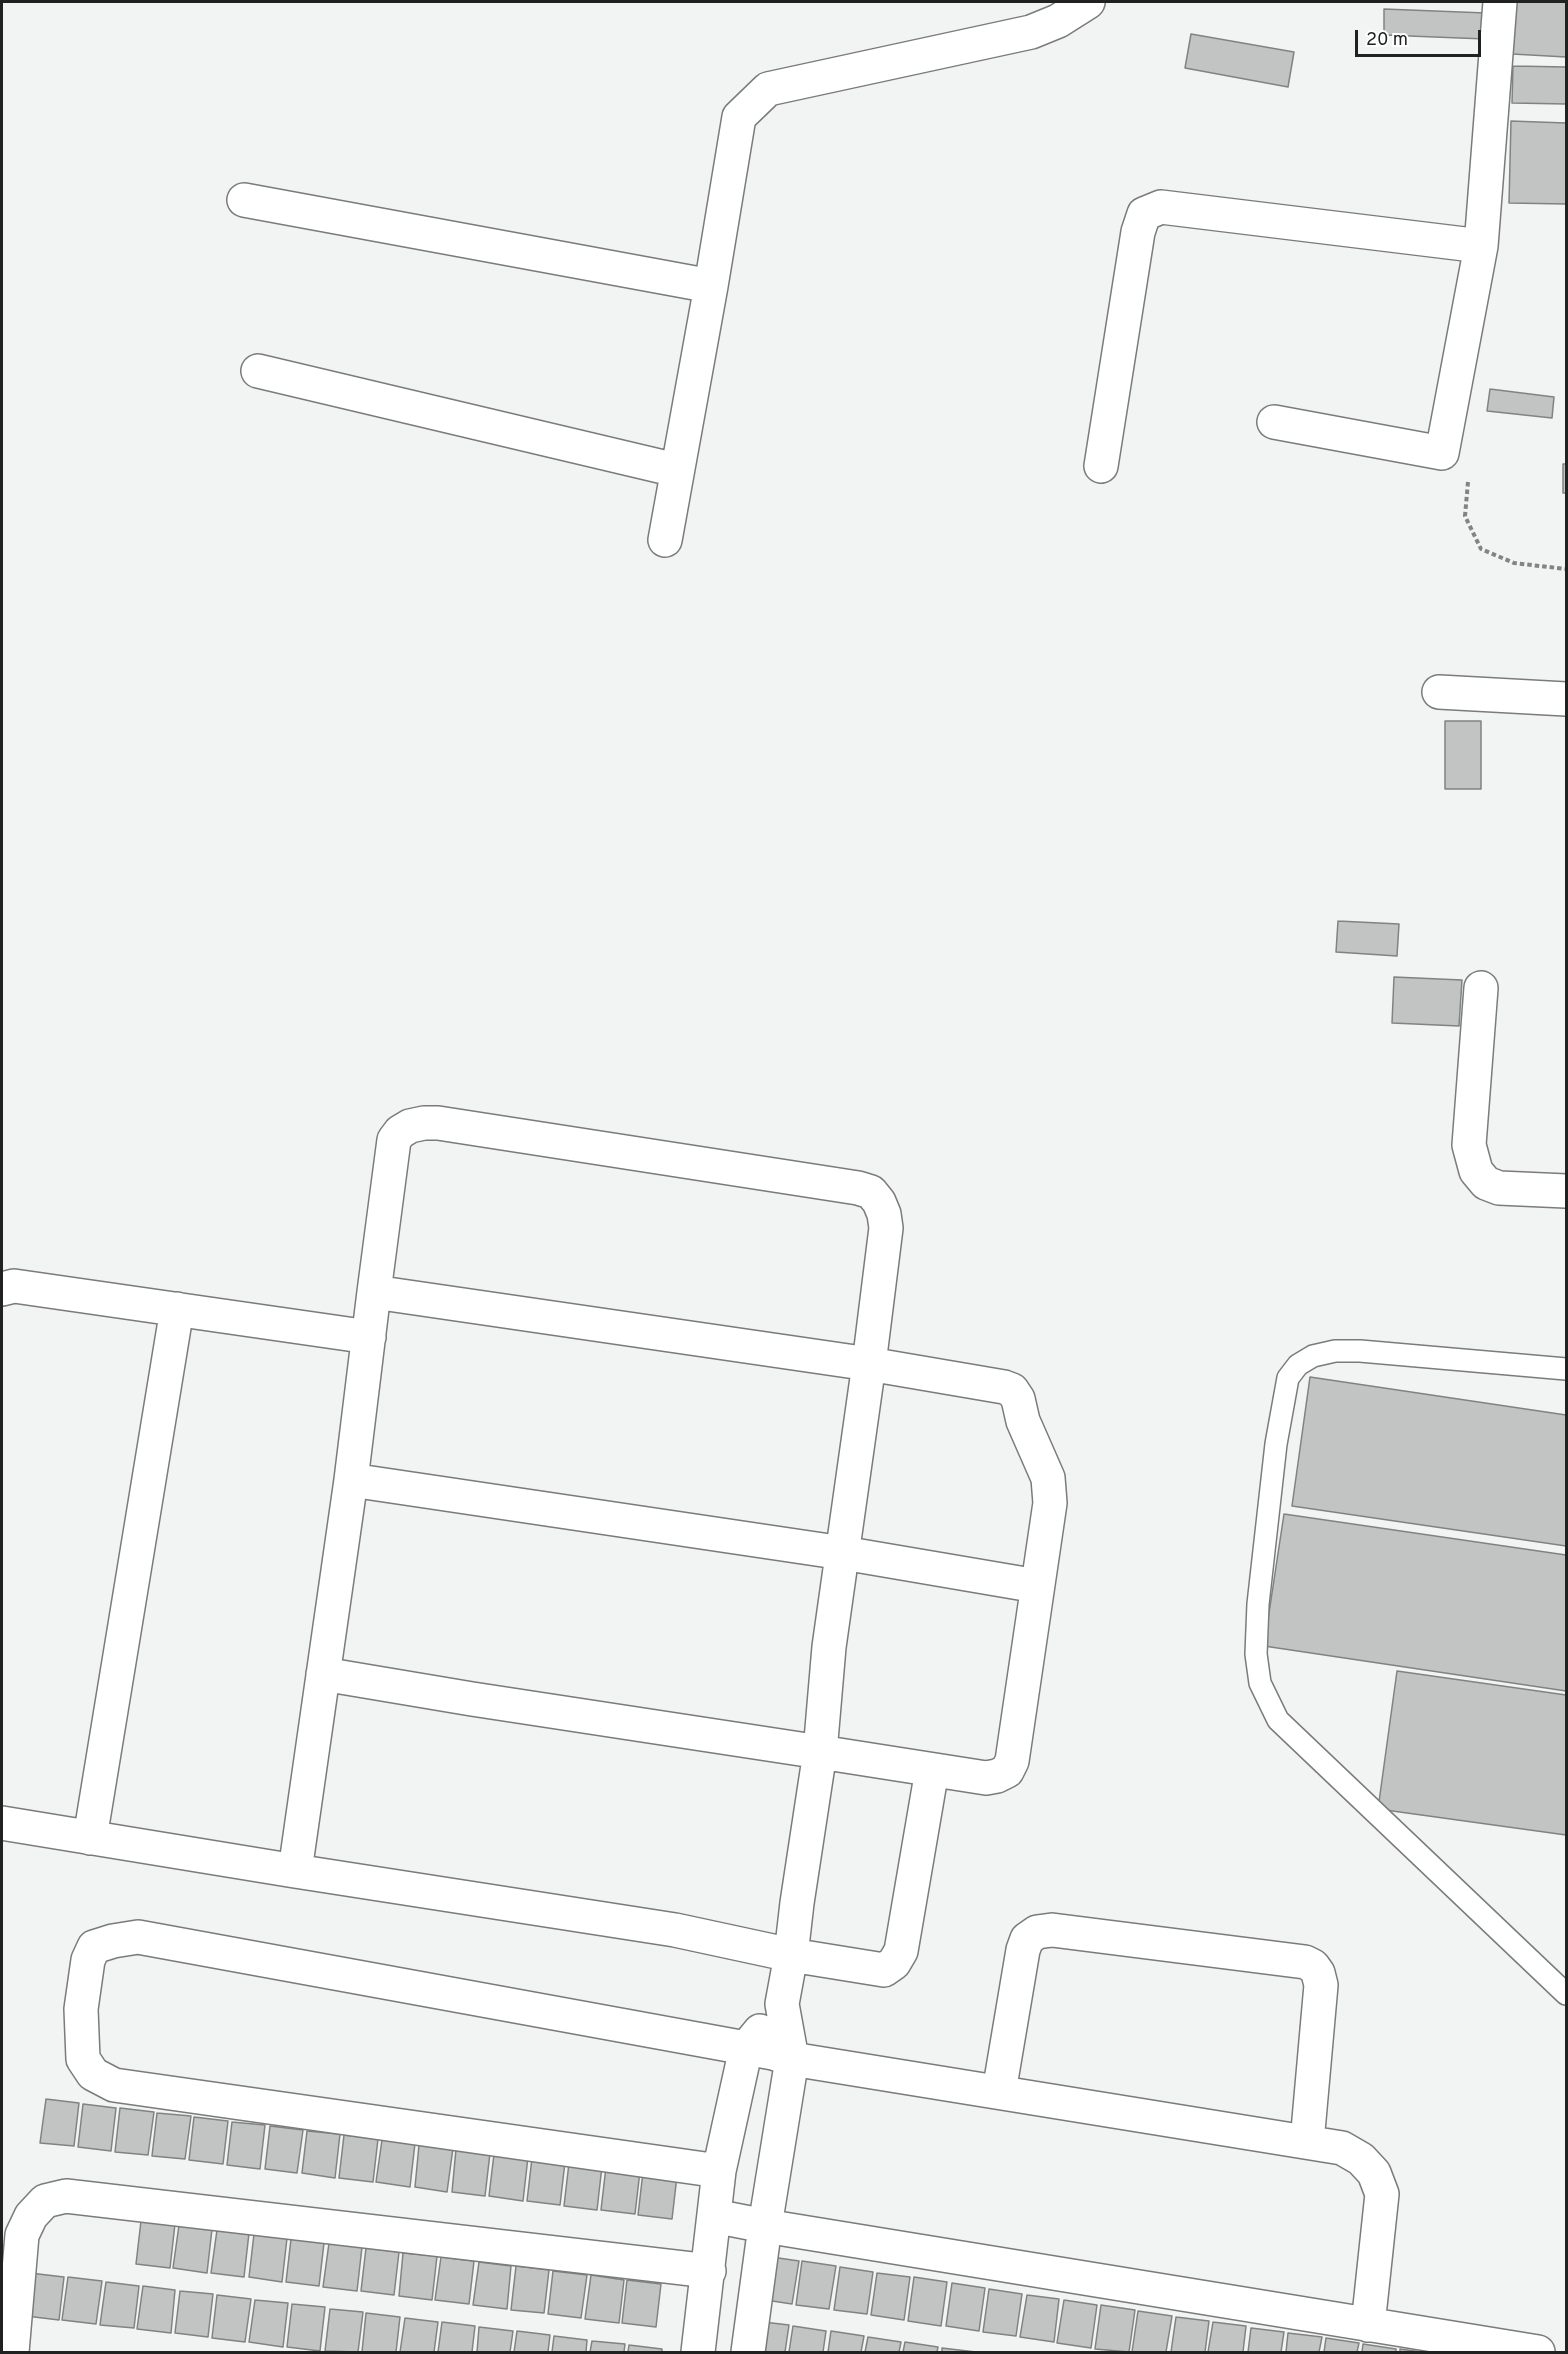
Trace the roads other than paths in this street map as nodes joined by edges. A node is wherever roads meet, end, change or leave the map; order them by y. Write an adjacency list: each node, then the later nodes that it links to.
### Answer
1 (1088, 2): 5 (street)
2 (1500, 2): 4 (street)
3 (244, 200): 5 (street)
4 (1481, 246): 7 (street); 8 (street)
5 (711, 286): 9 (street)
6 (258, 371): 9 (street)
7 (1274, 422)
8 (1101, 466)
9 (676, 470): 10 (street)
10 (665, 540)
11 (1439, 692): 12 (street)
12 (1566, 699)
13 (1481, 988): 14 (street)
14 (1566, 1191)
15 (2, 1289): 17 (street)
16 (374, 1292): 18 (street); 19 (street); 19 (street)
17 (177, 1309): 18 (street); 28 (street)
18 (369, 1337): 21 (street)
19 (869, 1364): 22 (street); 23 (street)
20 (1566, 1369): 31 (lane)
21 (351, 1480): 22 (street); 24 (street)
22 (843, 1553): 23 (street); 25 (street)
23 (1037, 1586): 26 (street)
24 (323, 1674): 25 (street); 29 (street)
25 (820, 1752): 26 (street); 30 (street)
26 (932, 1770): 30 (street)
27 (2, 1823): 28 (street)
28 (90, 1838): 29 (street)
29 (295, 1871): 30 (street)
30 (791, 1955): 32 (street)
31 (1566, 1994)
32 (782, 2004): 33 (street); 34 (street)
33 (746, 2048): 34 (street); 37 (street); 37 (street)
34 (792, 2059): 35 (street); 39 (street)
35 (999, 2092): 36 (street); 36 (street)
36 (1307, 2142): 41 (street)
37 (719, 2171): 38 (street)
38 (714, 2216): 39 (street); 40 (street)
39 (765, 2226): 41 (street); 44 (street)
40 (709, 2271): 42 (street); 43 (street)
41 (1368, 2325): 45 (street)
42 (12, 2352)
43 (698, 2352)
44 (748, 2352)
45 (1538, 2352)

